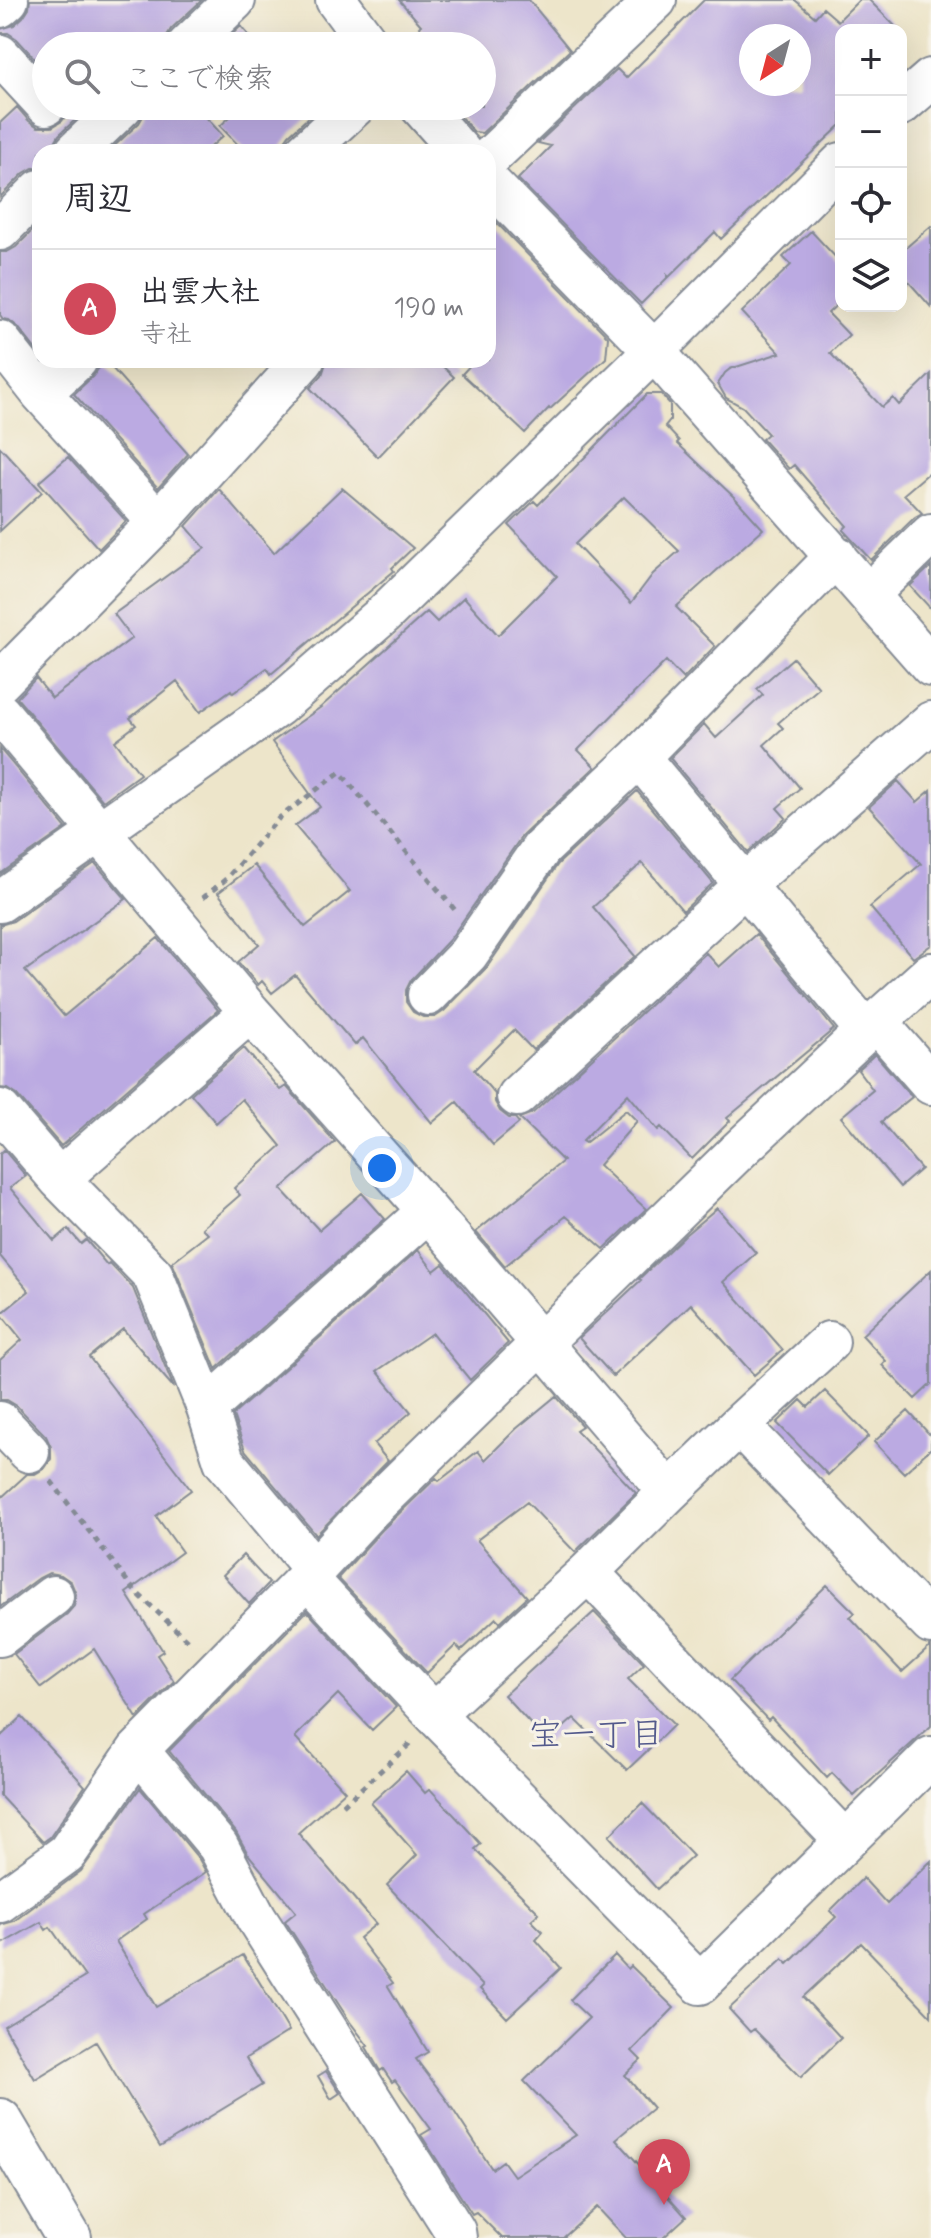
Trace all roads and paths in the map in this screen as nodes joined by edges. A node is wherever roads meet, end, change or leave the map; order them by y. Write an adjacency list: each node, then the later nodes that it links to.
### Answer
1 (8, 0): 5 (street)
2 (235, 0): 6 (street)
3 (336, 0): 7 (street)
4 (656, 0): 20 (street)
5 (0, 7)
6 (202, 32)
7 (360, 32)
8 (0, 55): 10 (street)
9 (931, 79): 11 (street)
10 (32, 90)
11 (907, 100)
12 (57, 120): 16 (street)
13 (108, 120): 17 (street)
14 (340, 120): 18 (street)
15 (432, 120): 19 (street)
16 (76, 144)
17 (83, 144)
18 (314, 144)
19 (454, 144)
20 (496, 151)
21 (836, 168): 26 (street)
22 (496, 189): 26 (street)
23 (32, 198): 24 (street)
24 (0, 230)
25 (0, 341): 29 (street)
26 (654, 351): 32 (street); 39 (street)
27 (68, 368): 29 (street)
28 (297, 368): 30 (street)
29 (41, 393): 30 (street)
30 (158, 522): 35 (street)
31 (931, 534): 33 (street)
32 (836, 556): 33 (street); 38 (street)
33 (869, 594): 34 (street)
34 (931, 666)
35 (0, 682)
36 (0, 713): 39 (street)
37 (931, 722): 40 (street)
38 (639, 757): 40 (street); 43 (street)
39 (98, 831): 41 (street); 42 (street)
40 (745, 885): 47 (street); 49 (street)
41 (0, 902)
42 (173, 921): 43 (path); 46 (street)
43 (479, 939): 45 (street)
44 (931, 973): 47 (street)
45 (428, 995)
46 (250, 1012): 51 (street); 52 (street)
47 (871, 1026): 48 (street); 54 (street)
48 (931, 1084)
49 (517, 1096)
50 (0, 1110): 51 (street)
51 (59, 1179): 55 (street)
52 (428, 1211): 54 (street); 55 (street)
53 (829, 1342): 57 (street)
54 (542, 1343): 59 (street); 61 (street)
55 (207, 1408): 61 (street)
56 (0, 1422): 58 (street)
57 (739, 1425): 59 (street); 63 (street)
58 (29, 1452): 65 (path)
59 (669, 1492): 60 (street)
60 (588, 1572): 66 (street); 70 (street)
61 (311, 1574): 65 (street); 66 (street)
62 (53, 1596): 64 (street)
63 (931, 1624)
64 (0, 1636)
65 (217, 1670): 67 (street)
66 (436, 1716): 69 (path); 70 (street)
67 (137, 1751): 71 (street); 74 (street)
68 (931, 1757): 70 (street)
69 (343, 1805)
70 (845, 1841)
71 (0, 1902)
72 (0, 2121): 73 (main road)
73 (69, 2238)
74 (456, 2238)

